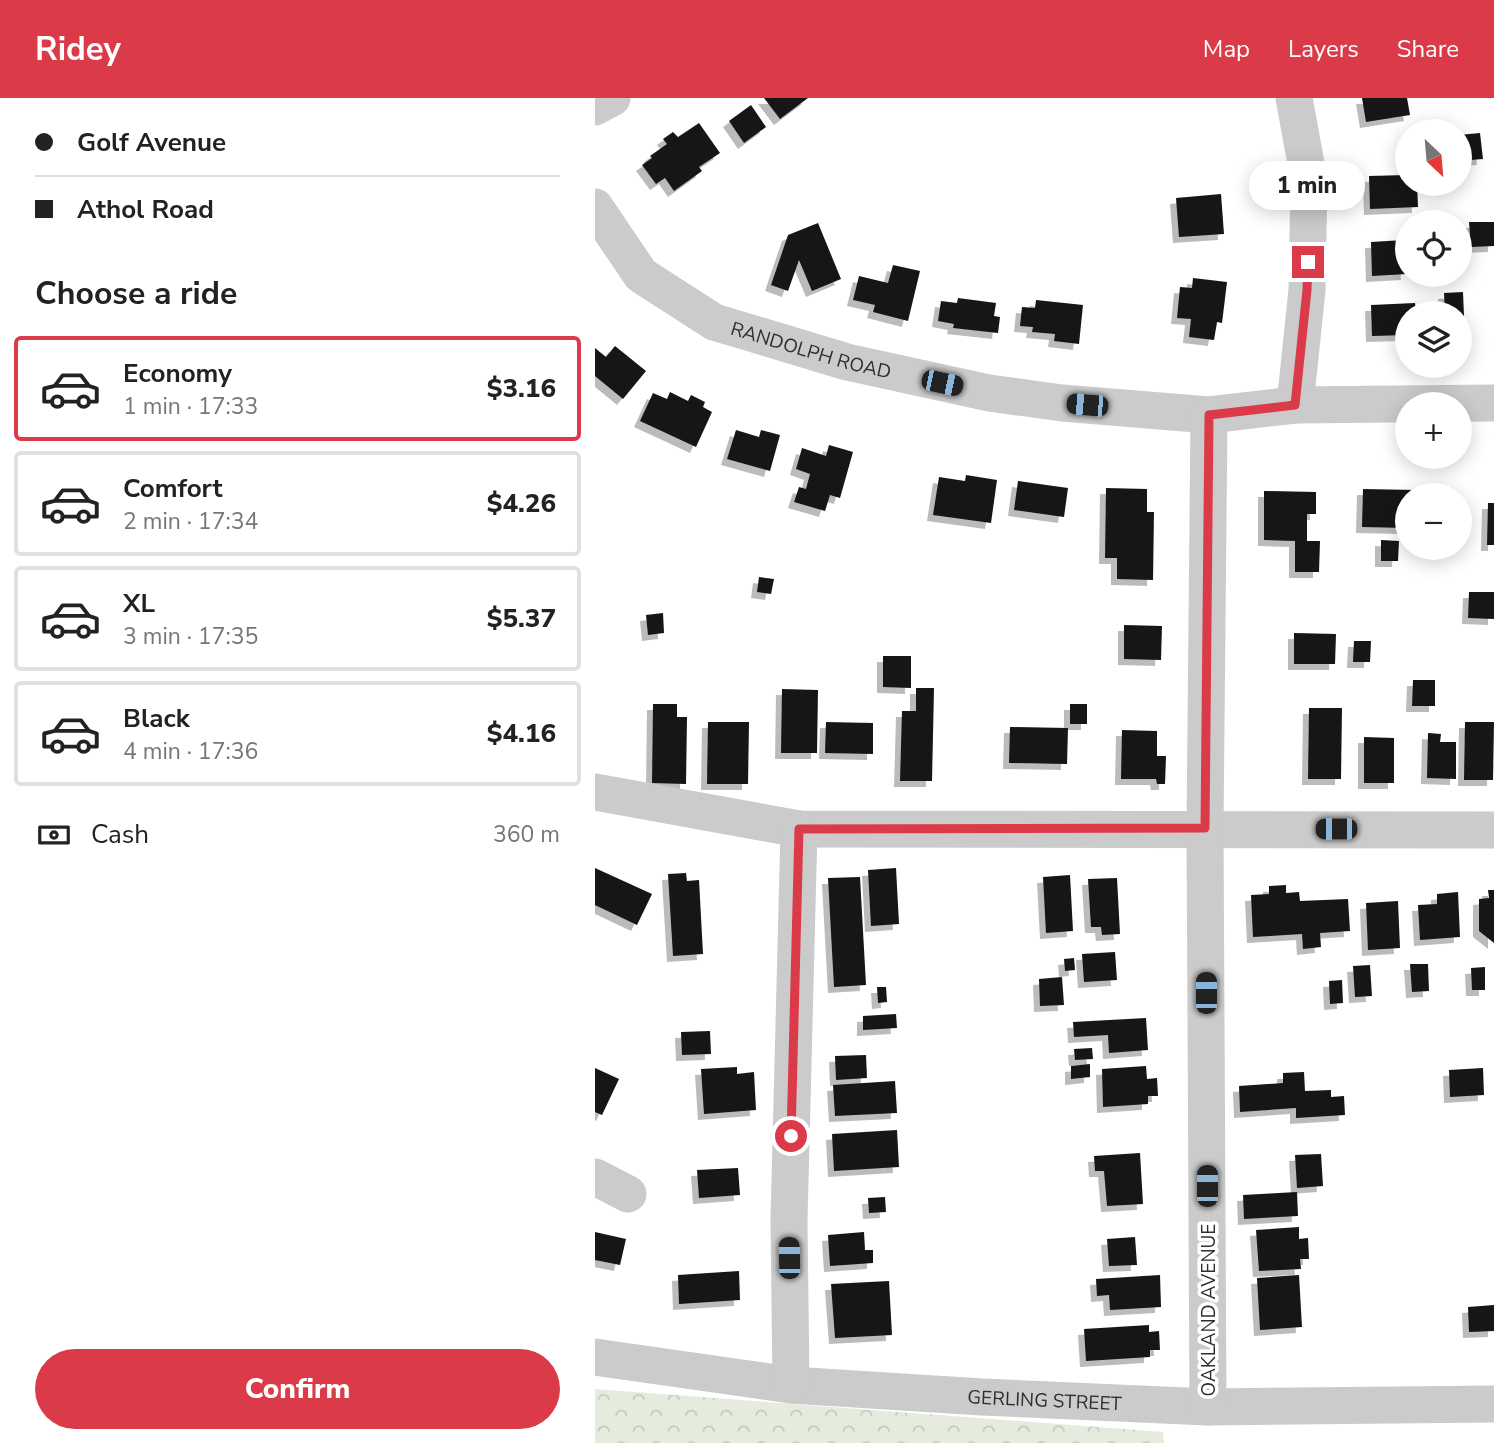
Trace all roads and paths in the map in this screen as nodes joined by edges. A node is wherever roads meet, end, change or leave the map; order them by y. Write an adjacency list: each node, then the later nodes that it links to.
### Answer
1 (613, 98): 3 (street)
2 (1294, 98): 6 (street)
3 (595, 107)
4 (595, 207): 7 (street, RANDOLPH ROAD)
5 (1494, 403): 6 (street, RANDOLPH ROAD)
6 (1295, 405): 7 (street, RANDOLPH ROAD)
7 (1209, 415): 9 (street, OAKLAND AVENUE)
8 (595, 792): 10 (street)
9 (1205, 828): 10 (street); 11 (street); 17 (street, OAKLAND AVENUE)
10 (799, 829): 15 (street)
11 (1494, 830)
12 (595, 1177): 13 (street)
13 (628, 1194)
14 (595, 1357): 15 (street, GERLING STREET)
15 (791, 1385): 17 (street, GERLING STREET)
16 (1494, 1404): 17 (street, GERLING STREET)
17 (1208, 1407)

